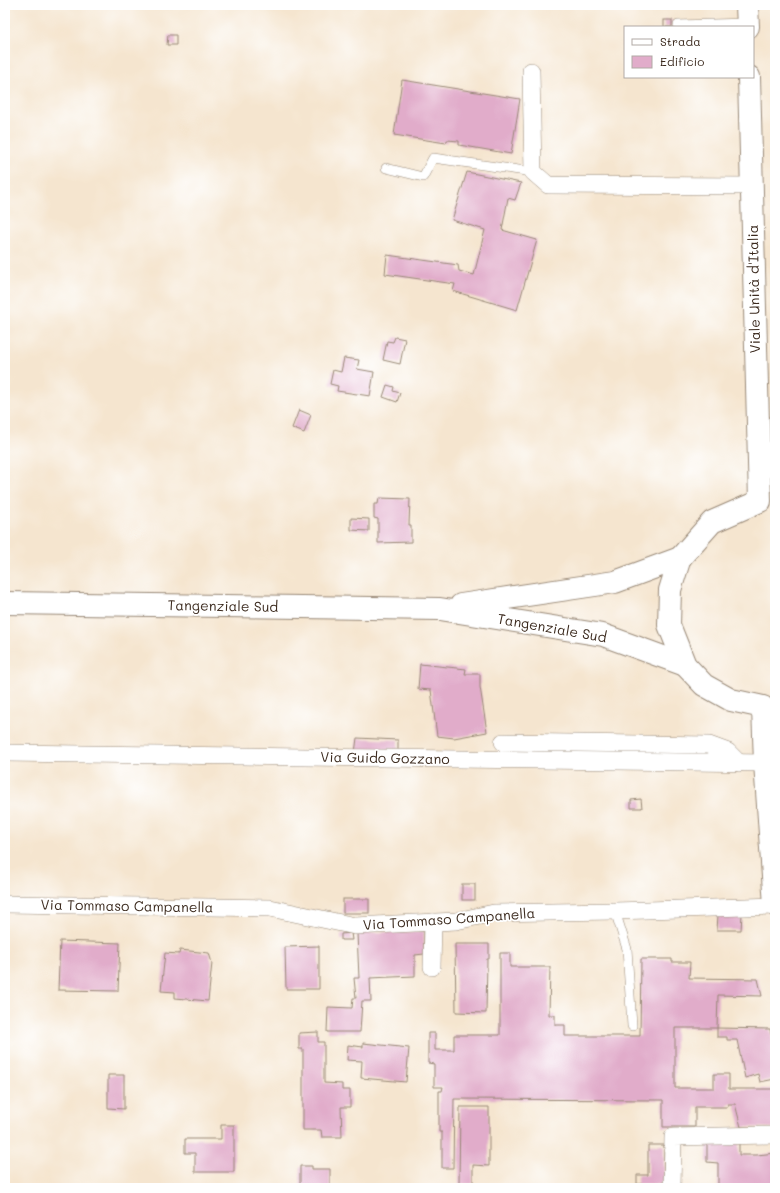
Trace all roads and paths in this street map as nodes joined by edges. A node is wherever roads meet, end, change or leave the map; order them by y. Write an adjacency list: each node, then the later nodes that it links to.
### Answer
1 (747, 18): 2 (lane)
2 (678, 25)
3 (532, 71): 6 (street)
4 (749, 78): 7 (main road, Viale Unità d'Italia)
5 (386, 168): 6 (lane)
6 (533, 172): 7 (street)
7 (752, 186): 8 (main road, Viale Unità d'Italia)
8 (767, 503): 9 (main road, Viale Unità d'Italia)
9 (680, 558): 11 (main road, Tangenziale Sud); 12 (main road, Viale Unità d'Italia)
10 (5, 603): 11 (main road, Tangenziale Sud)
11 (440, 609): 12 (main road, Tangenziale Sud)
12 (685, 664): 13 (main road, Viale Unità d'Italia)
13 (769, 704): 17 (main road, Viale Unità d'Italia)
14 (503, 742): 16 (street)
15 (5, 753): 16 (street, Via Guido Gozzano)
16 (739, 763): 17 (street, Via Guido Gozzano)
17 (765, 763): 19 (main road, Viale Unità d'Italia)
18 (5, 904): 21 (street, Via Tommaso Campanella)
19 (775, 905): 20 (street, Via Tommaso Campanella)
20 (615, 911): 21 (street, Via Tommaso Campanella); 23 (lane)
21 (433, 922): 22 (street)
22 (432, 967)
23 (632, 1026)
24 (775, 1135): 25 (street)
25 (672, 1188)

